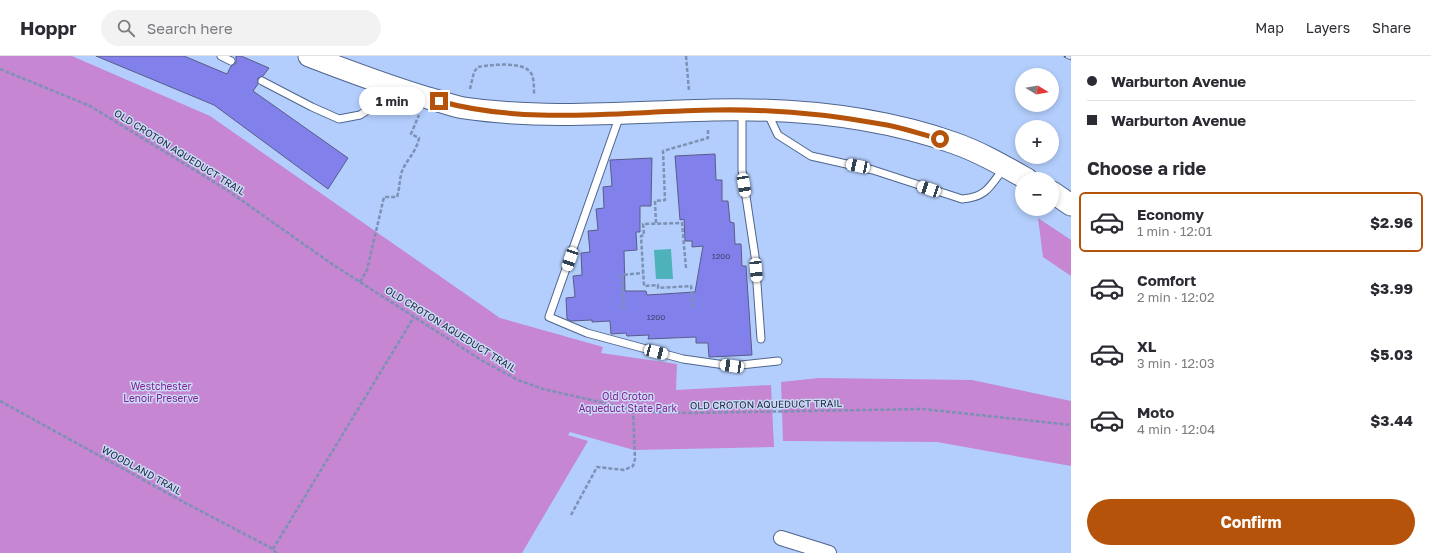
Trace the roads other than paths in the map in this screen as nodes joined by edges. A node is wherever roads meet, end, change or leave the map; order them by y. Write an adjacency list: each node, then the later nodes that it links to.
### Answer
1 (221, 56): 3 (lane)
2 (316, 57): 5 (street)
3 (231, 61)
4 (262, 81): 5 (lane)
5 (384, 84): 8 (street)
6 (742, 110): 7 (street); 8 (street); 13 (lane)
7 (767, 110): 9 (street); 9 (lane)
8 (620, 113): 14 (lane)
9 (1005, 167): 10 (street)
10 (1015, 172)
11 (1059, 197): 12 (street)
12 (1071, 205)
13 (761, 339)
14 (778, 361)
15 (781, 538): 16 (street)
16 (829, 553)

